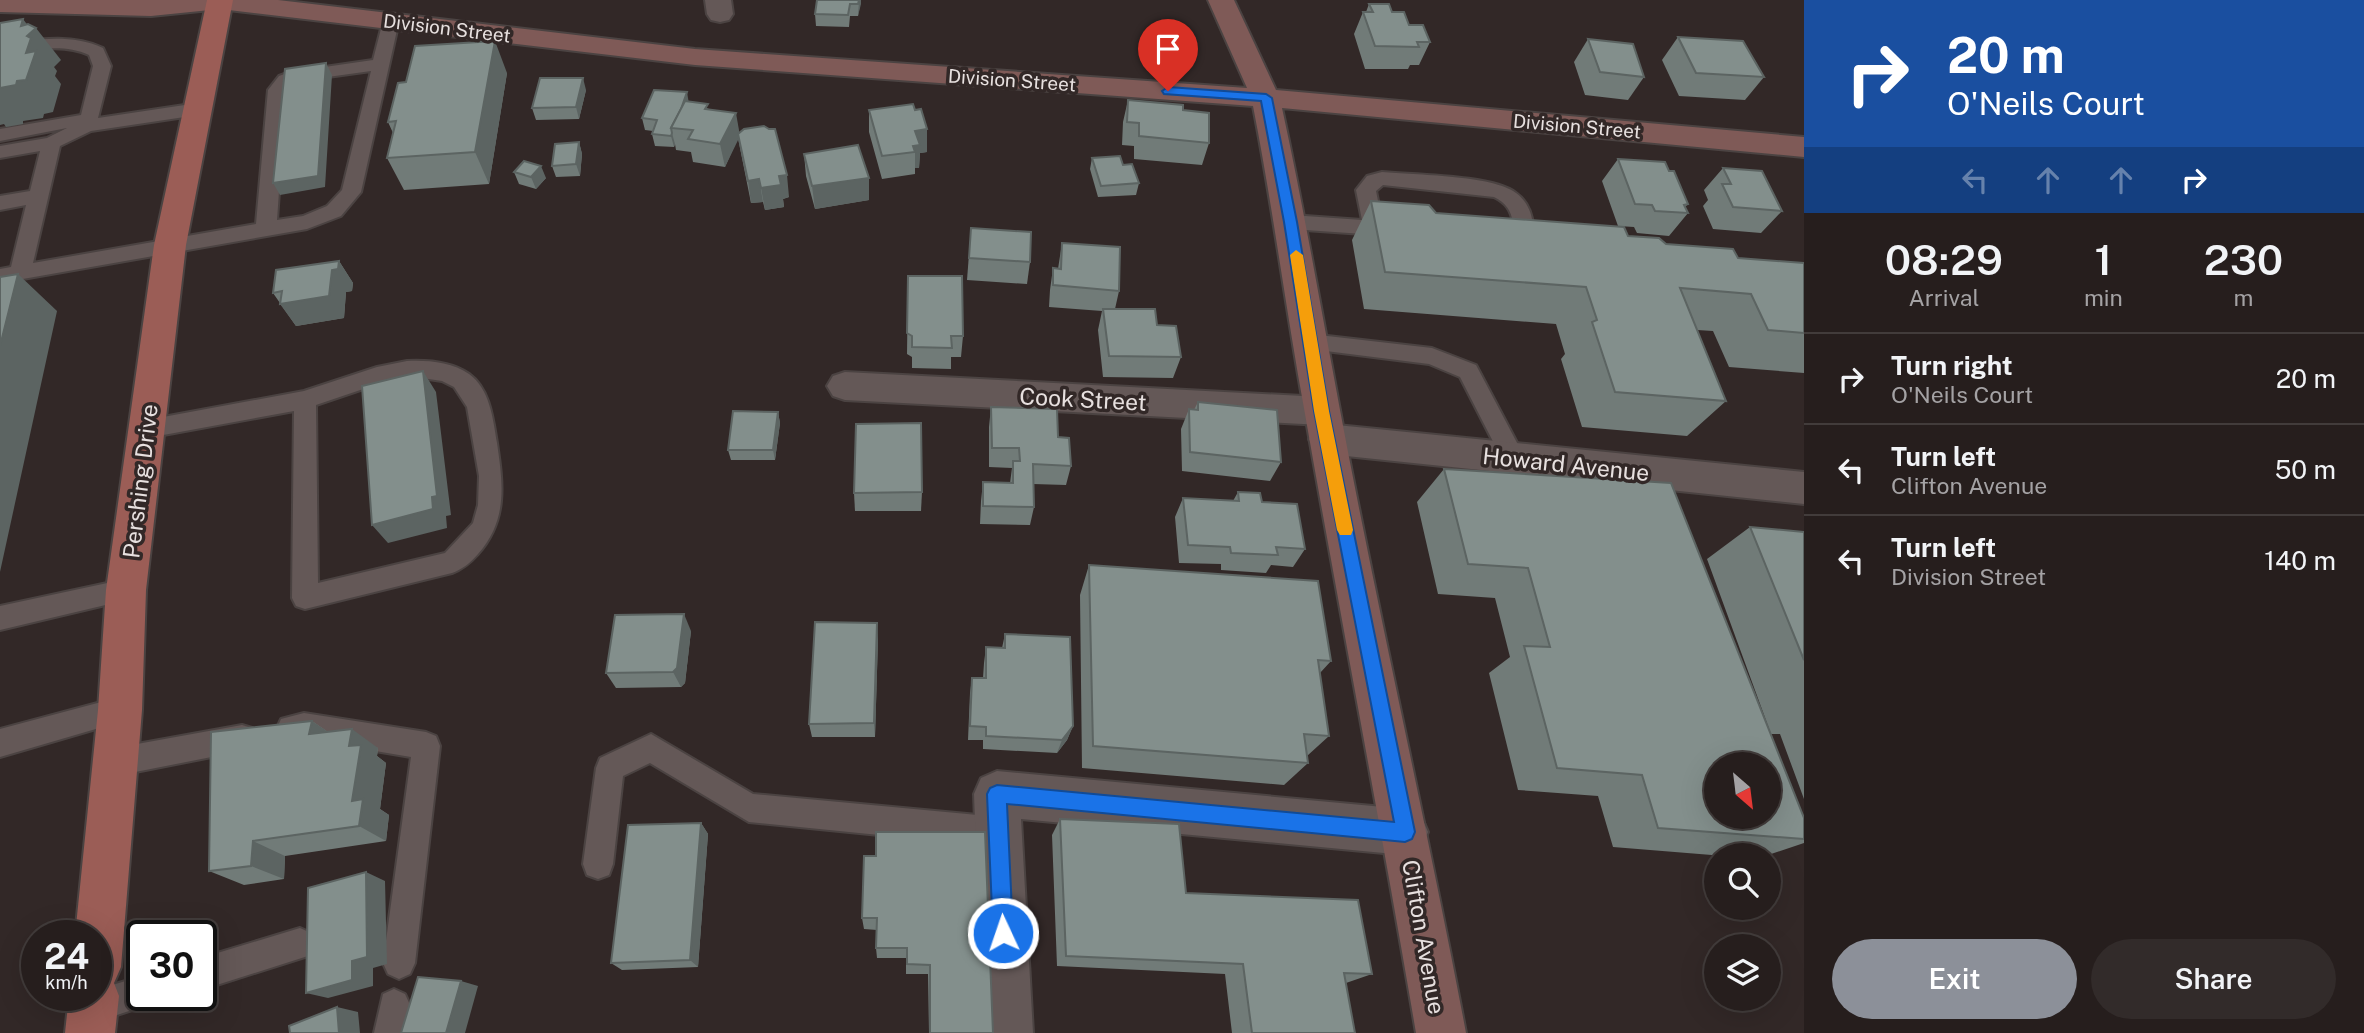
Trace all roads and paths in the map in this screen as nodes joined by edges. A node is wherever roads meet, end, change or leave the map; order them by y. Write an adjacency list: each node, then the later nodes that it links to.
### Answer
1 (220, 0): 3 (street, Division Street); 4 (street, Division Street); 9 (main road, Pershing Drive)
2 (1221, 0): 8 (street, Clifton Avenue)
3 (0, 4)
4 (317, 6): 5 (street, Division Street)
5 (391, 21): 7 (lane); 8 (street, Division Street)
6 (0, 49): 10 (lane)
7 (381, 64): 19 (lane); 19 (lane)
8 (1266, 98): 13 (street, Division Street); 17 (street, Clifton Avenue)
9 (198, 109): 10 (lane); 22 (main road, Pershing Drive)
10 (88, 122): 11 (lane); 12 (lane)
11 (0, 135)
12 (51, 143): 14 (lane); 15 (lane)
13 (1804, 147)
14 (0, 152)
15 (38, 196): 16 (lane); 23 (lane)
16 (0, 203)
17 (1291, 222): 18 (lane); 24 (street, Clifton Avenue)
18 (1373, 228): 20 (lane); 21 (lane)
19 (266, 229): 22 (lane)
20 (1410, 230)
21 (1486, 233)
22 (170, 244): 23 (lane); 28 (main road, Pershing Drive)
23 (10, 275)
24 (1310, 342): 27 (street, Clifton Avenue); 29 (lane)
25 (845, 386): 27 (street, Cook Street)
26 (305, 400): 26 (lane); 28 (lane)
27 (1324, 425): 29 (street, Howard Avenue); 37 (street, Clifton Avenue)
28 (146, 429): 31 (main road, Pershing Drive)
29 (1513, 458): 30 (street, Howard Avenue)
30 (1804, 488)
31 (126, 590): 32 (lane); 33 (main road, Pershing Drive)
32 (0, 618)
33 (120, 710): 34 (lane); 35 (main road, Pershing Drive)
34 (0, 743)
35 (115, 762): 39 (main road, Pershing Drive); 41 (lane)
36 (999, 832): 37 (street); 38 (lane); 43 (street)
37 (1405, 832): 44 (street, Clifton Avenue)
38 (598, 864)
39 (100, 920)
40 (300, 944): 42 (lane)
41 (399, 963)
42 (217, 969)
43 (1008, 1033)
44 (1441, 1033)

